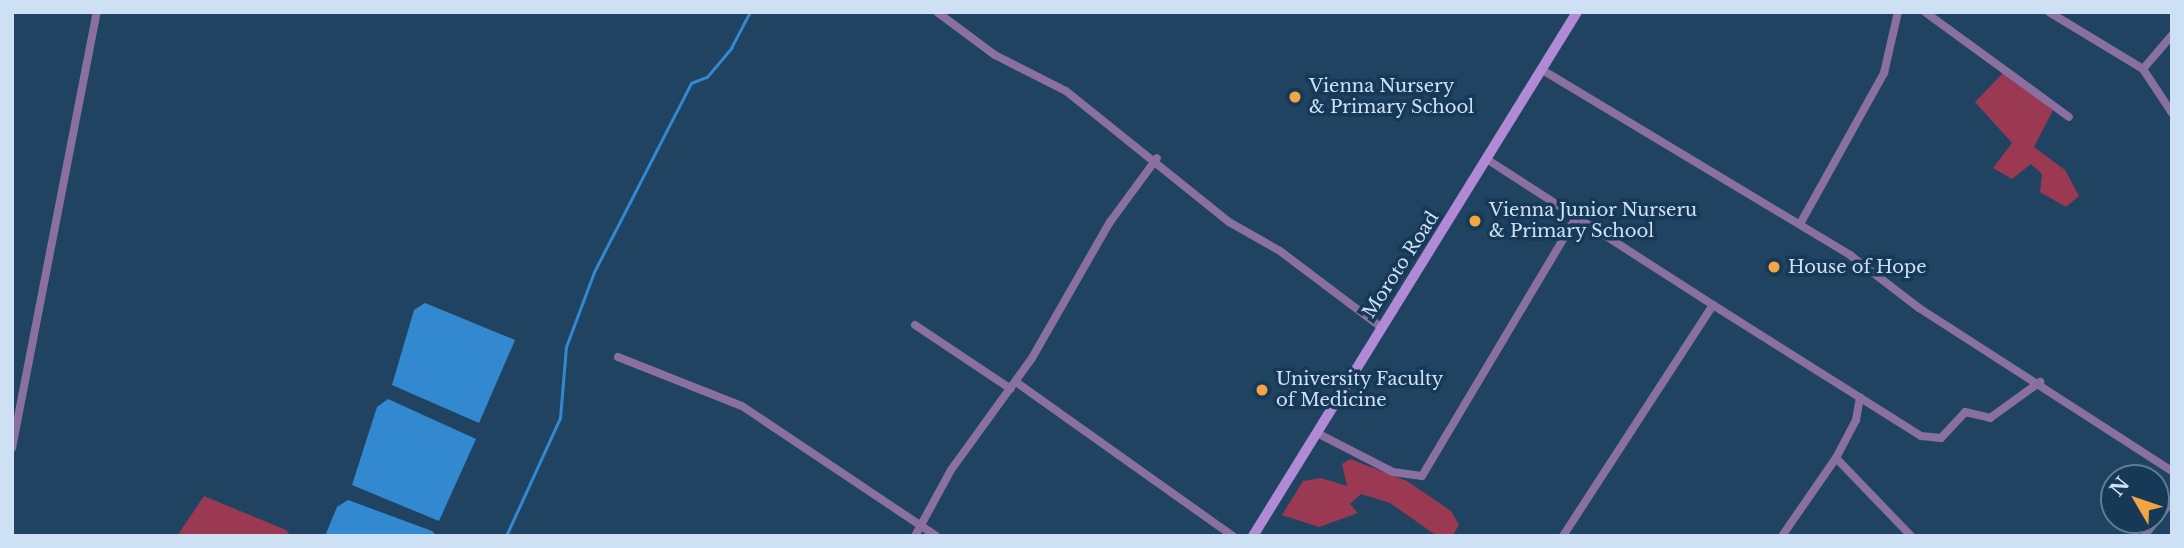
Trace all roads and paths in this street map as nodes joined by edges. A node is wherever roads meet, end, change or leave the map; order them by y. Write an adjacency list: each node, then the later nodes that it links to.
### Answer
1 (97, 12): 24 (street)
2 (937, 12): 12 (street)
3 (1577, 12): 9 (main road, Moroto Road)
4 (1898, 12): 15 (street)
5 (1925, 12): 11 (street)
6 (2049, 12): 8 (street)
7 (2172, 35): 8 (street)
8 (2143, 69): 10 (street)
9 (1544, 71): 13 (main road, Moroto Road); 15 (street)
10 (2172, 113)
11 (2070, 117)
12 (1157, 158): 18 (street); 21 (street)
13 (1488, 160): 14 (street); 18 (main road, Moroto Road)
14 (1576, 218): 16 (street); 23 (street)
15 (1800, 224): 20 (street)
16 (1713, 305): 22 (street); 33 (street)
17 (915, 325): 21 (street)
18 (1381, 327): 23 (main road, Moroto Road)
19 (618, 358): 28 (street)
20 (2040, 382): 22 (street); 26 (street)
21 (1014, 385): 28 (street); 31 (street)
22 (1860, 397): 25 (street)
23 (1317, 433): 32 (main road, Moroto Road)
24 (12, 447)
25 (1836, 458): 34 (street); 35 (street)
26 (2172, 471)
27 (2172, 501): 36 (street)
28 (920, 526): 29 (street); 30 (street)
29 (915, 536)
30 (936, 536)
31 (1233, 536)
32 (1253, 536)
33 (1563, 536)
34 (1782, 536)
35 (1911, 536)
36 (2144, 536)

